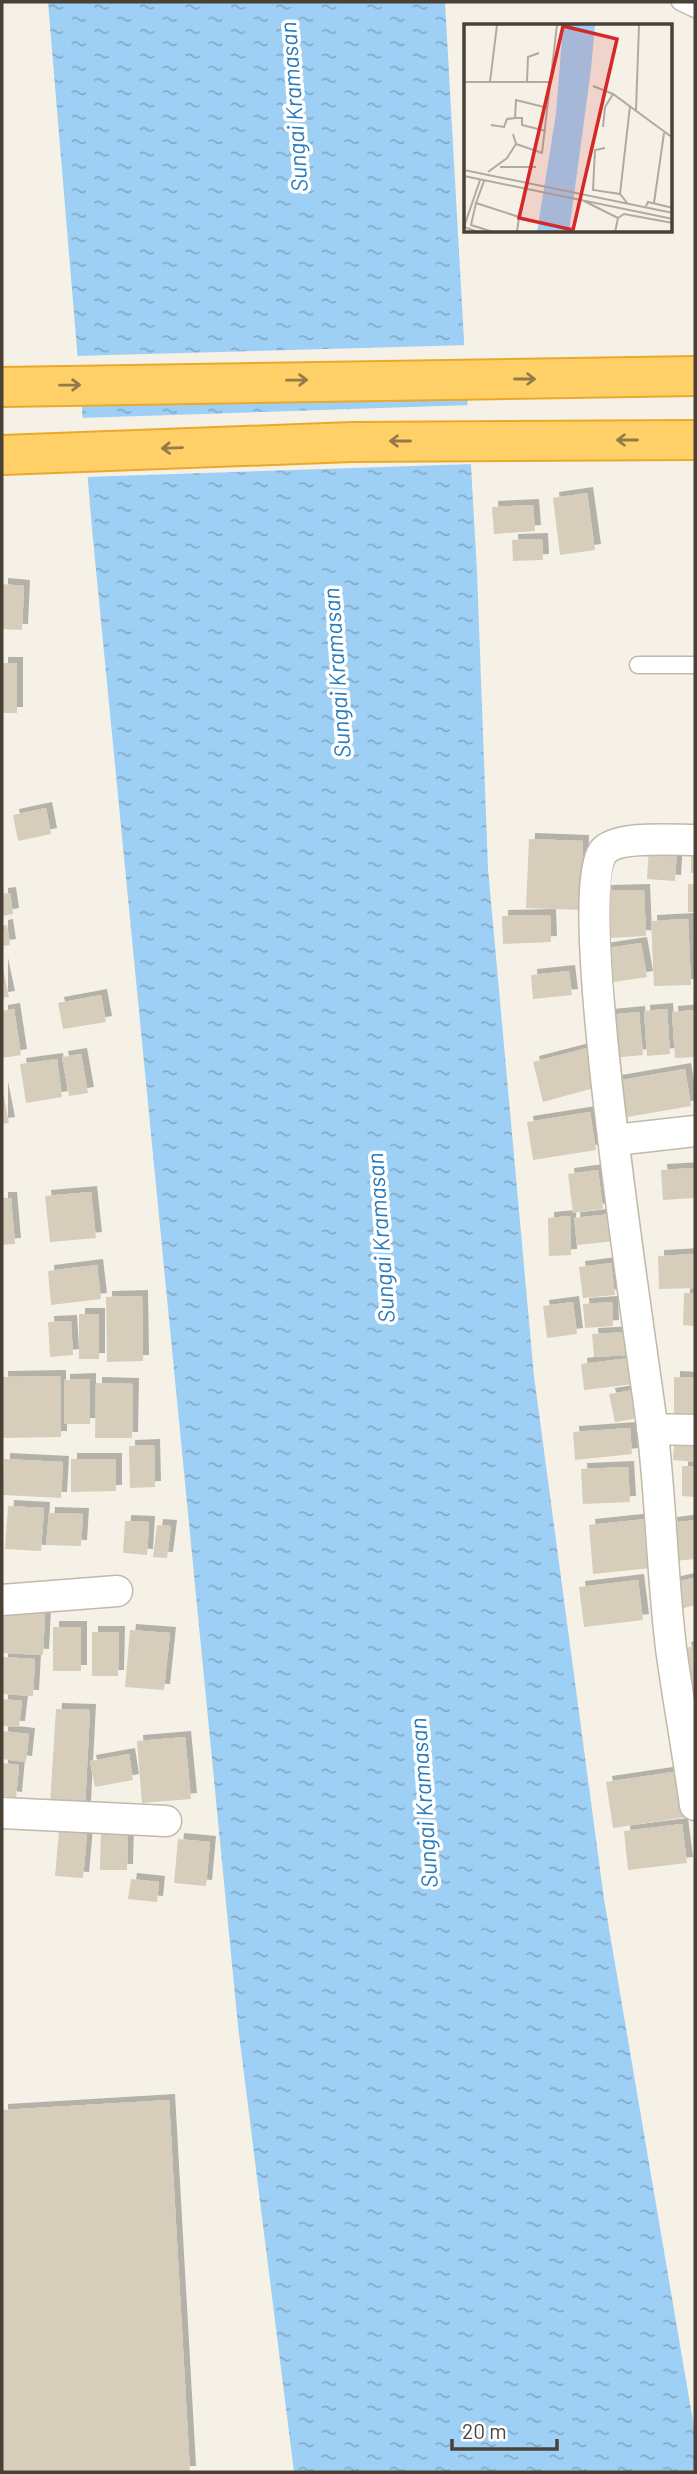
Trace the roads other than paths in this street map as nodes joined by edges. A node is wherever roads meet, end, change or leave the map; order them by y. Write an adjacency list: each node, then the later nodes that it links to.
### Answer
1 (680, 2): 2 (lane)
2 (695, 9)
3 (695, 376): 4 (highway, one-way to 3)
4 (2, 387)
5 (695, 440): 6 (highway, one-way to 6)
6 (2, 455)
7 (638, 665): 8 (lane)
8 (695, 665)
9 (695, 840): 11 (street)
10 (695, 1131): 11 (street)
11 (615, 1140): 12 (street)
12 (652, 1429): 13 (street); 16 (street)
13 (695, 1430)
14 (117, 1591): 15 (street)
15 (2, 1600)
16 (683, 1645): 17 (street)
17 (692, 1753): 18 (street)
18 (695, 1805)
19 (2, 1813): 20 (street)
20 (166, 1821)

